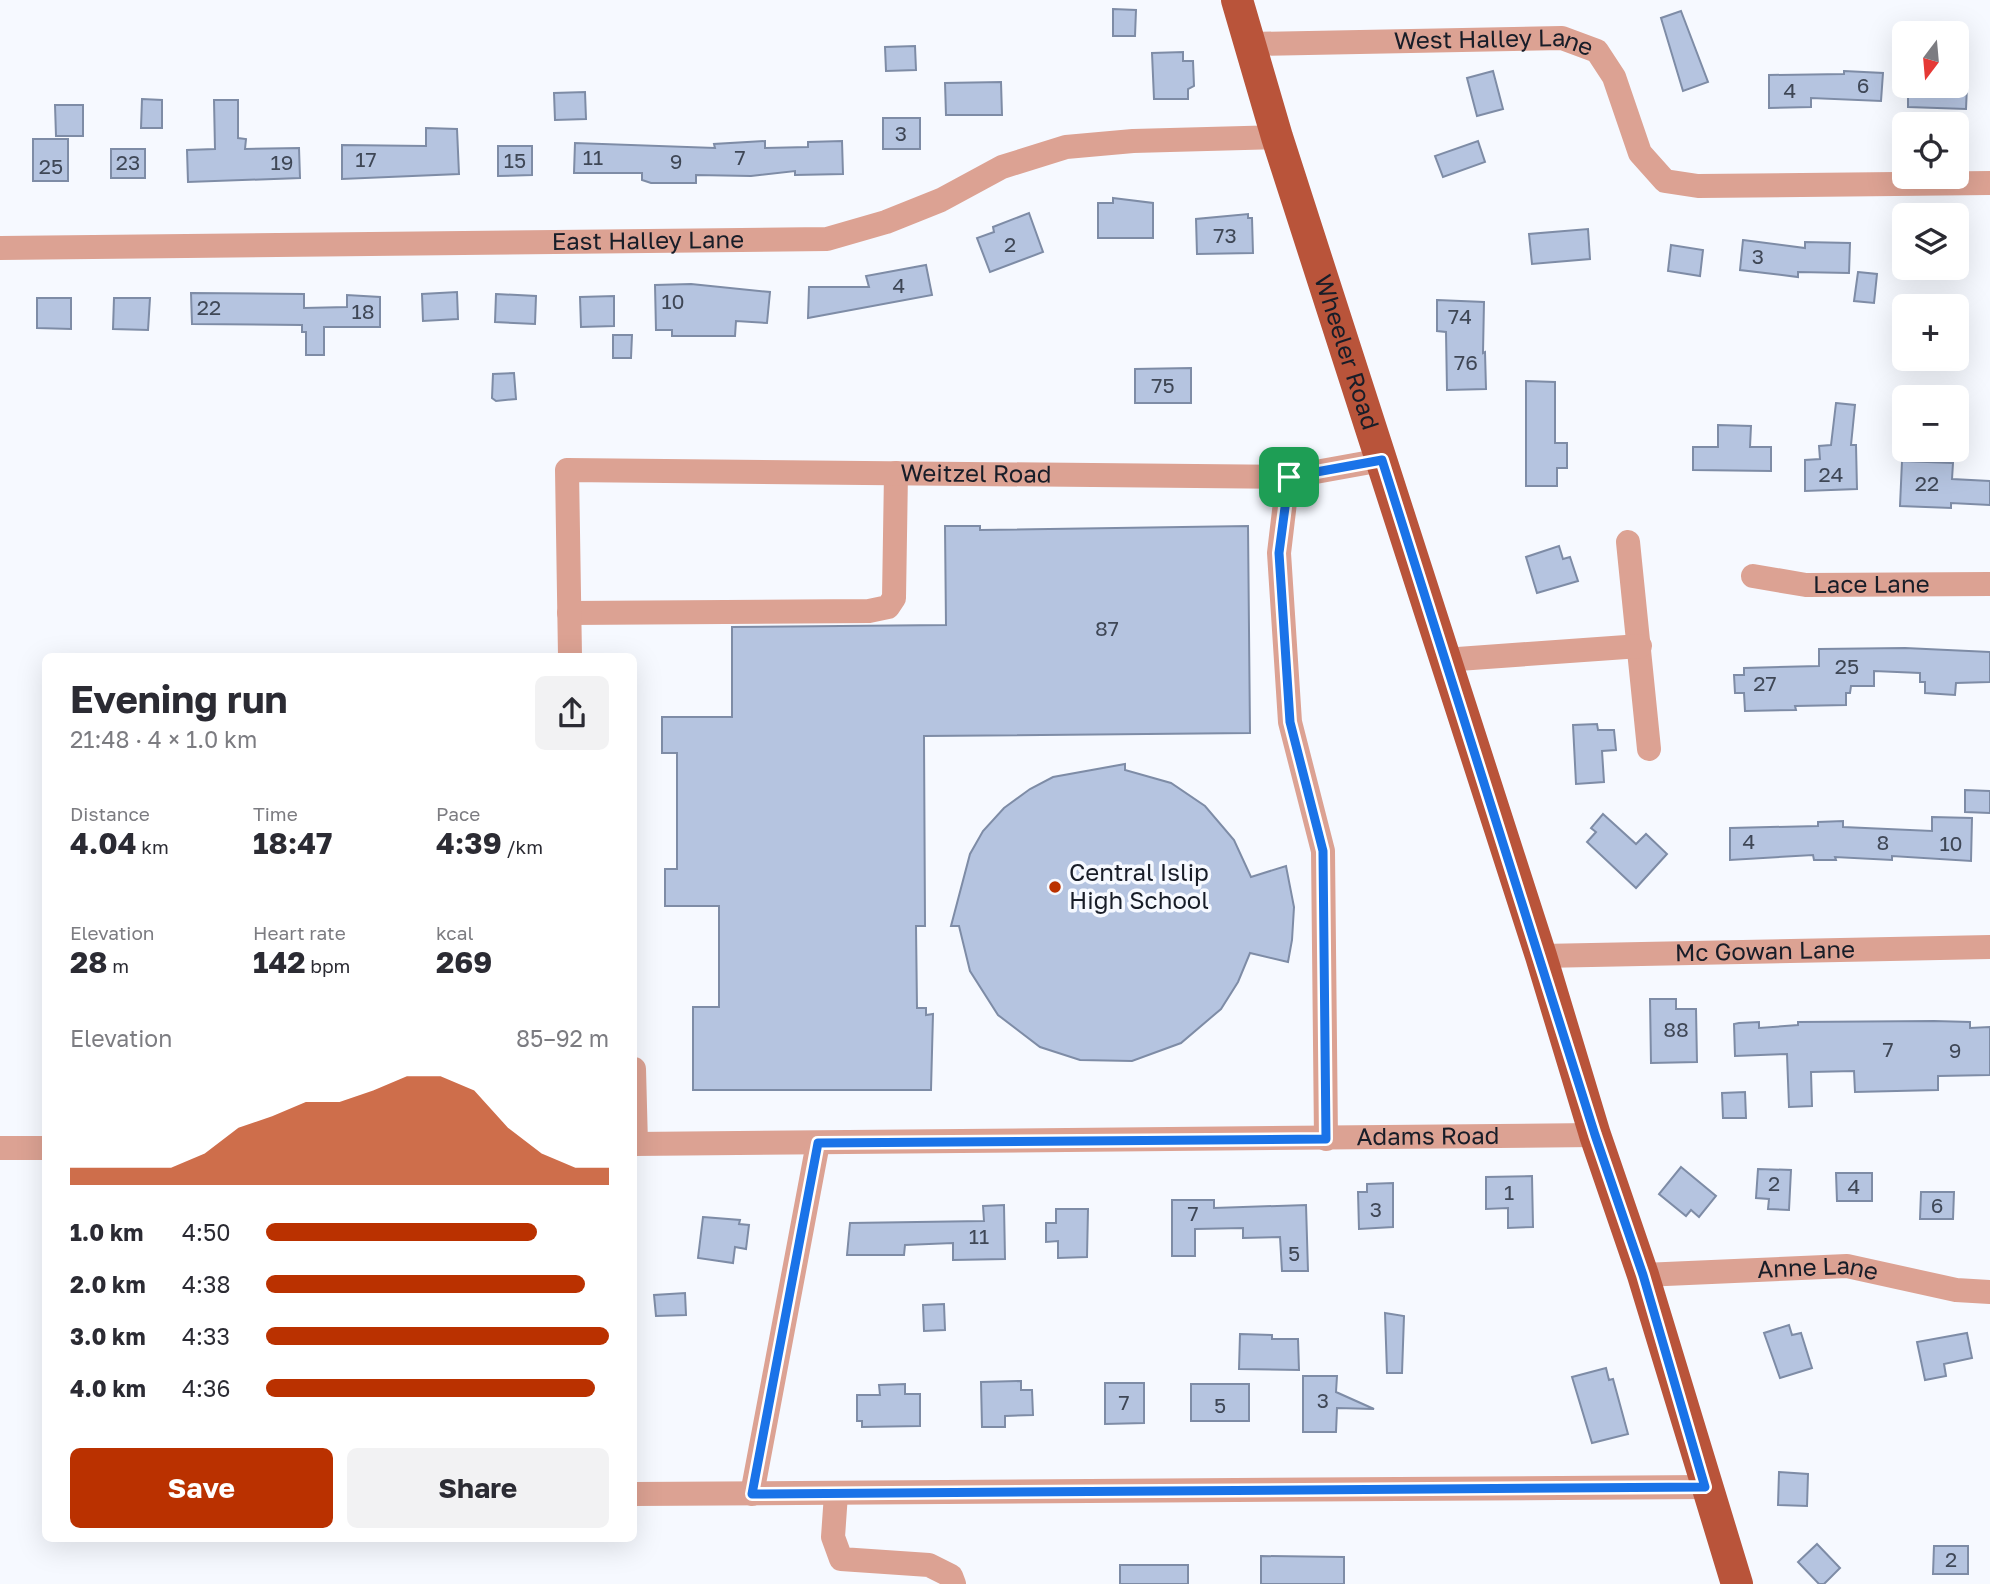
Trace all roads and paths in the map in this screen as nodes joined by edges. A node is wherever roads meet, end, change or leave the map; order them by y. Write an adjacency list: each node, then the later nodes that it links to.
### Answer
1 (1237, 0): 2 (main road, Wheeler Road)
2 (1251, 44): 3 (main road, Wheeler Road); 4 (street, West Halley Lane)
3 (1277, 137): 5 (street, East Halley Lane); 6 (main road, Wheeler Road)
4 (1990, 183)
5 (0, 248)
6 (1382, 460): 8 (street, Weitzel Road); 15 (main road, Wheeler Road)
7 (896, 473): 8 (street, Weitzel Road); 12 (street); 12 (street, Weitzel Road)
8 (1289, 477): 20 (street)
9 (1628, 542): 13 (street)
10 (1753, 576): 11 (street, Lace Lane)
11 (1990, 584)
12 (569, 613): 14 (street)
13 (1640, 646): 15 (street); 16 (street)
14 (570, 653)
15 (1444, 660): 18 (main road, Wheeler Road)
16 (1649, 749)
17 (1990, 947): 18 (street, Mc Gowan Lane)
18 (1541, 956): 19 (main road, Wheeler Road)
19 (1595, 1135): 20 (street, Adams Road); 25 (main road, Wheeler Road)
20 (1326, 1139): 21 (street, Adams Road)
21 (818, 1143): 22 (street, Adams Road); 30 (street)
22 (637, 1144)
23 (0, 1148): 24 (street)
24 (42, 1148)
25 (1643, 1275): 26 (street, Anne Lane); 27 (main road, Wheeler Road)
26 (1990, 1292)
27 (1705, 1487): 28 (street); 32 (main road, Wheeler Road)
28 (836, 1493): 30 (street); 31 (street)
29 (637, 1494): 30 (street)
30 (752, 1494)
31 (954, 1584)
32 (1737, 1584)

